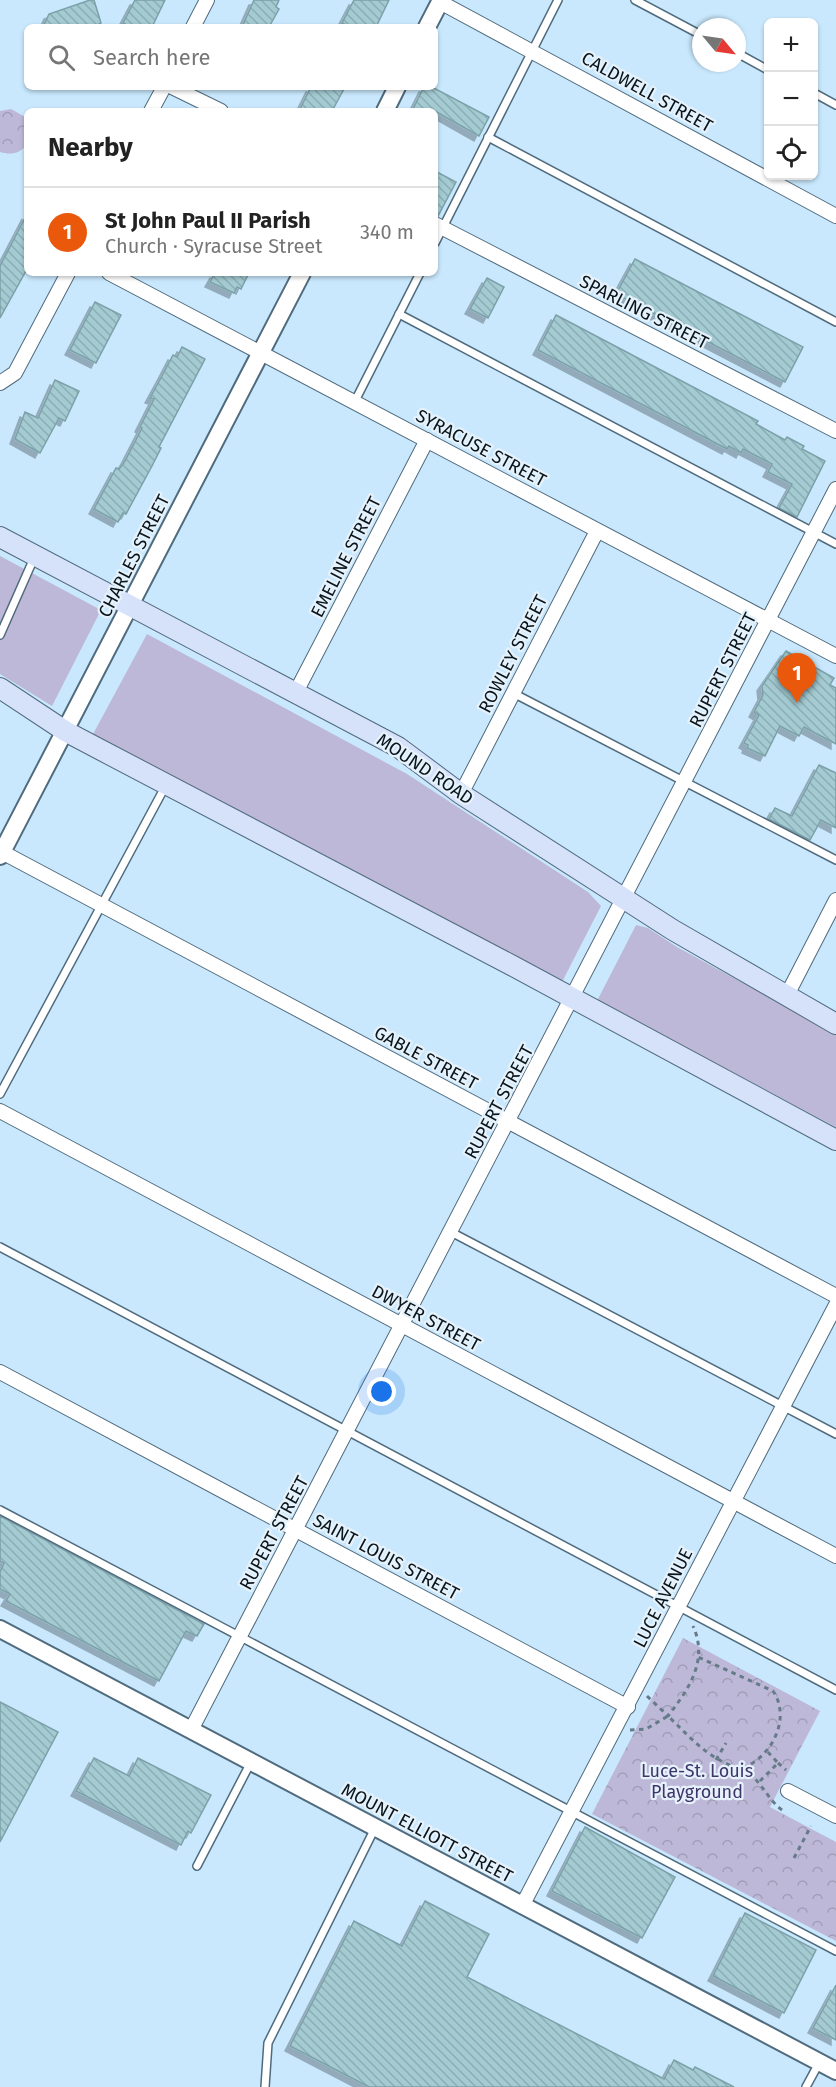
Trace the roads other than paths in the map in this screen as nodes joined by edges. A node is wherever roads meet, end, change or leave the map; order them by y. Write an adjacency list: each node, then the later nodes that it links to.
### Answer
1 (207, 0): 5 (street)
2 (558, 0): 8 (lane)
3 (635, 0): 7 (lane)
4 (441, 1): 6 (street); 8 (street, CALDWELL STREET)
5 (195, 24)
6 (429, 24)
7 (692, 30)
8 (532, 50): 19 (lane); 20 (street, CALDWELL STREET)
9 (746, 59): 10 (lane)
10 (764, 68)
11 (162, 90): 16 (street)
12 (178, 90): 17 (street)
13 (396, 90): 18 (street)
14 (818, 96): 15 (lane)
15 (836, 105)
16 (153, 108)
17 (215, 108)
18 (386, 108)
19 (488, 137): 21 (lane); 27 (lane)
20 (836, 216)
21 (439, 226): 31 (street, SPARLING STREET)
22 (66, 276): 29 (street)
23 (115, 276): 28 (street, SYRACUSE STREET)
24 (300, 276): 28 (street, CHARLES STREET)
25 (418, 276): 26 (lane)
26 (399, 314): 30 (lane); 35 (lane)
27 (836, 322)
28 (261, 352): 30 (street, SYRACUSE STREET); 39 (street, CHARLES STREET)
29 (0, 383)
30 (355, 401): 32 (street, SYRACUSE STREET)
31 (836, 432)
32 (427, 440): 34 (street, SYRACUSE STREET); 44 (street, EMELINE STREET)
33 (836, 489): 35 (street, RUPERT STREET)
34 (597, 531): 40 (street, SYRACUSE STREET); 45 (street, ROWLEY STREET)
35 (813, 532): 37 (lane); 40 (street, RUPERT STREET)
36 (0, 537): 38 (main road, MOUND ROAD)
37 (836, 544)
38 (35, 556): 39 (main road, MOUND ROAD); 41 (lane)
39 (130, 608): 44 (main road, MOUND ROAD); 46 (street, CHARLES STREET)
40 (769, 620): 42 (street, SYRACUSE STREET); 47 (street, RUPERT STREET)
41 (0, 635)
42 (836, 656)
43 (0, 688): 46 (main road)
44 (296, 692): 49 (main road, MOUND ROAD)
45 (513, 693): 47 (lane); 49 (street, ROWLEY STREET)
46 (65, 730): 48 (main road); 50 (street, CHARLES STREET)
47 (685, 783): 51 (lane); 52 (street, RUPERT STREET)
48 (167, 784): 54 (lane); 56 (main road)
49 (461, 794): 52 (main road, MOUND ROAD)
50 (1, 853): 54 (street, GABLE STREET)
51 (836, 861)
52 (625, 899): 55 (main road, MOUND ROAD); 56 (street, RUPERT STREET)
53 (836, 900): 55 (street)
54 (102, 905): 58 (lane); 60 (street, GABLE STREET)
55 (786, 997): 57 (main road, MOUND ROAD)
56 (574, 998): 60 (street, RUPERT STREET); 61 (main road)
57 (836, 1024)
58 (0, 1095)
59 (0, 1111): 66 (street, DWYER STREET)
60 (509, 1122): 62 (street, RUPERT STREET); 64 (street, GABLE STREET)
61 (836, 1140)
62 (452, 1232): 66 (street, RUPERT STREET); 68 (lane)
63 (0, 1247): 69 (lane)
64 (836, 1296)
65 (836, 1305): 68 (street, LUCE AVENUE)
66 (402, 1326): 69 (street, RUPERT STREET); 71 (street, DWYER STREET)
67 (0, 1372): 73 (street, SAINT LOUIS STREET)
68 (783, 1406): 70 (lane); 71 (street, LUCE AVENUE)
69 (347, 1432): 73 (street, RUPERT STREET); 75 (lane)
70 (836, 1434)
71 (733, 1502): 74 (street, DWYER STREET); 75 (street, LUCE AVENUE)
72 (0, 1510): 77 (lane)
73 (296, 1530): 77 (street, RUPERT STREET); 79 (street, SAINT LOUIS STREET)
74 (836, 1556)
75 (679, 1606): 78 (lane); 79 (street, LUCE AVENUE)
76 (0, 1629): 80 (street, MOUNT ELLIOTT STREET)
77 (241, 1635): 80 (street, RUPERT STREET); 83 (lane)
78 (836, 1690)
79 (628, 1707): 83 (street, LUCE AVENUE)
80 (191, 1730): 81 (street, MOUNT ELLIOTT STREET)
81 (251, 1762): 85 (street, MOUNT ELLIOTT STREET); 86 (lane)
82 (788, 1791): 84 (street)
83 (573, 1811): 87 (street, LUCE AVENUE); 88 (lane)
84 (836, 1816)
85 (375, 1828): 87 (street, MOUNT ELLIOTT STREET); 91 (lane)
86 (197, 1866)
87 (522, 1906): 89 (street, MOUNT ELLIOTT STREET)
88 (836, 1951)
89 (819, 2062): 90 (street, MOUNT ELLIOTT STREET); 92 (lane)
90 (836, 2071)
91 (265, 2087)
92 (806, 2087)

